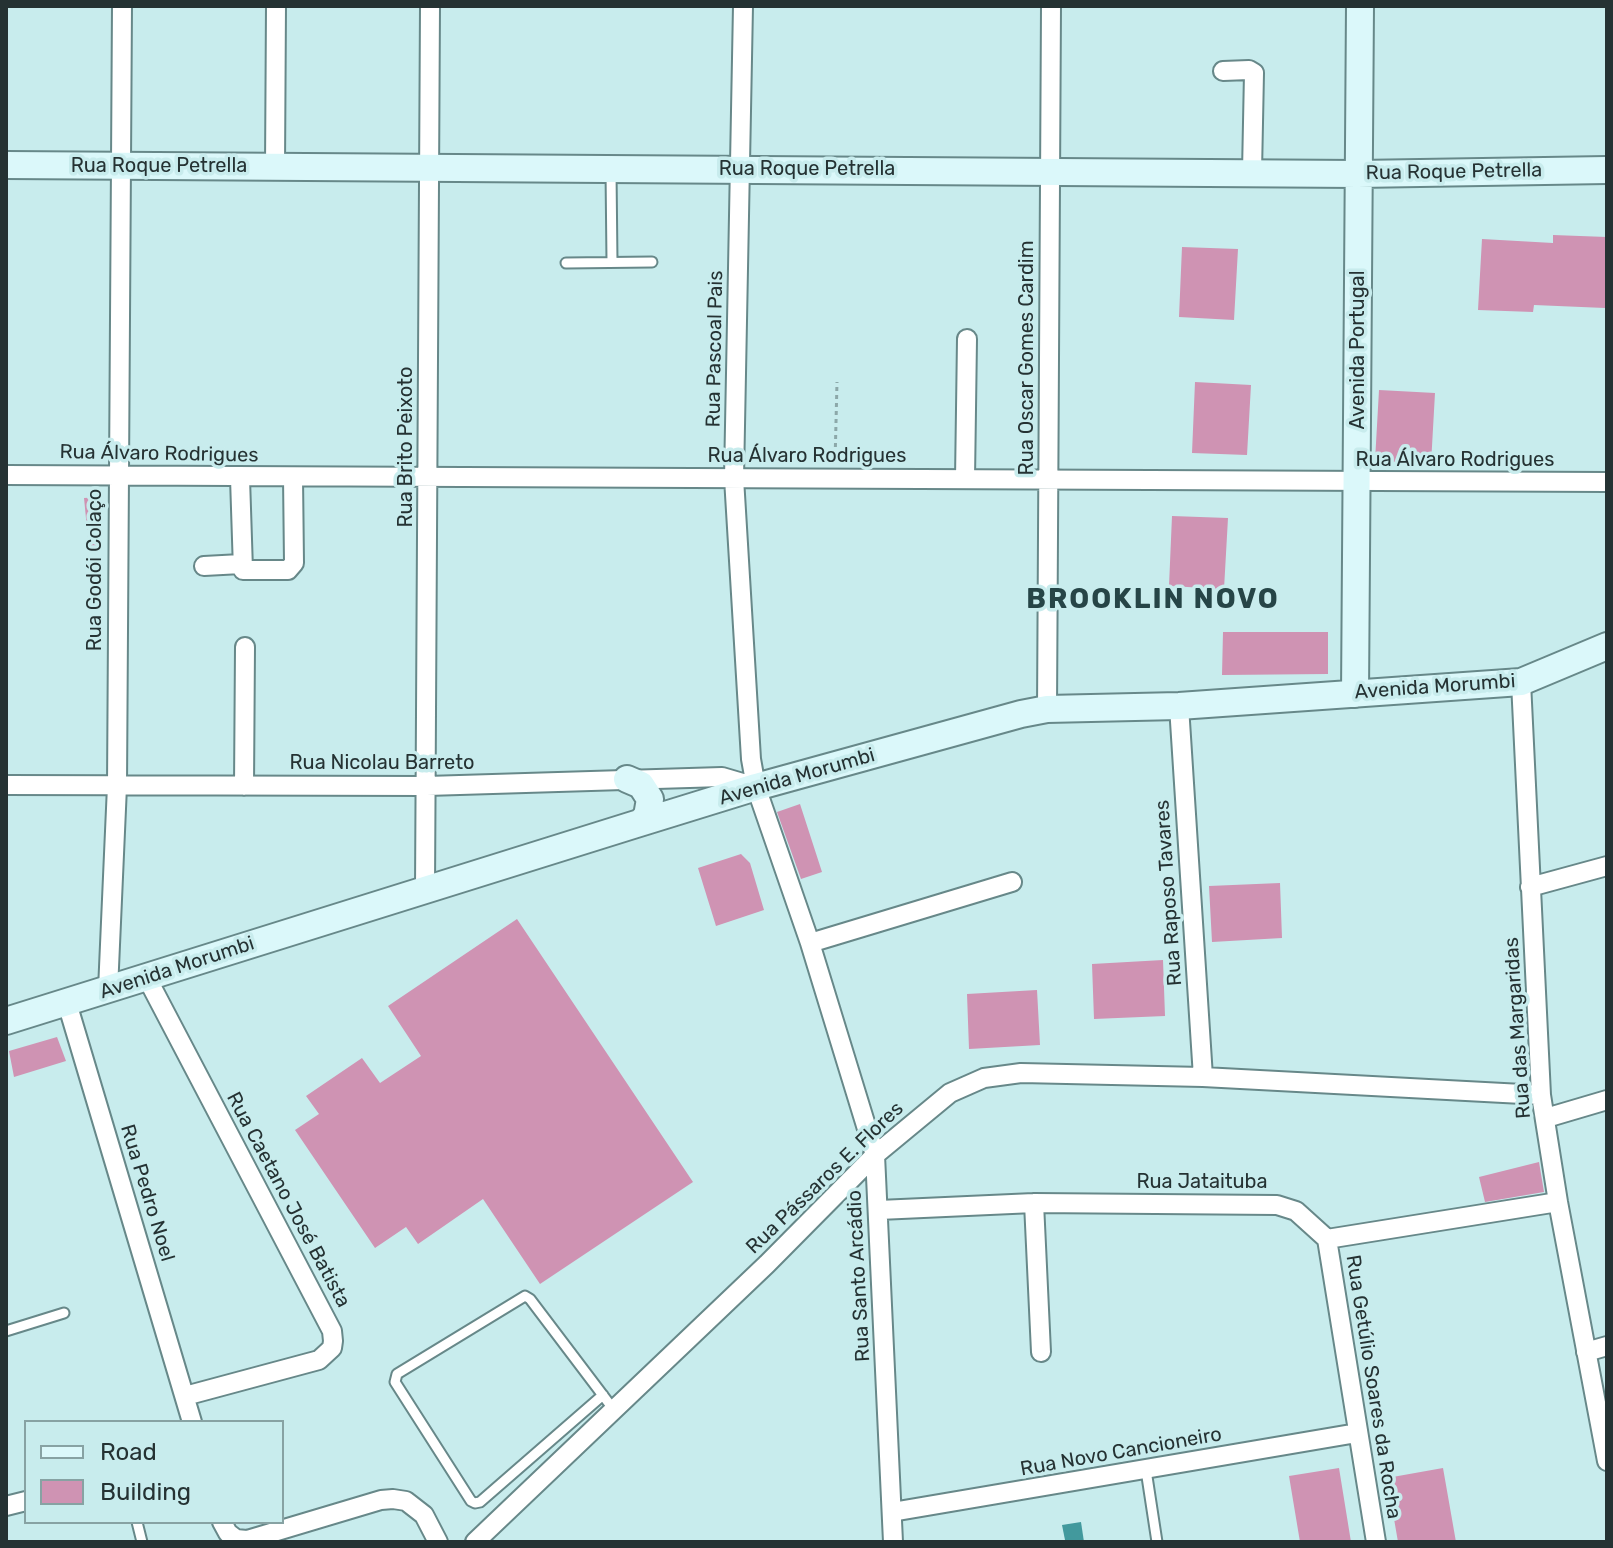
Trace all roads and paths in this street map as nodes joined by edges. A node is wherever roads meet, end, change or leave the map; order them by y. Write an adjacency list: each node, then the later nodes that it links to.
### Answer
1 (122, 6): 9 (street, Rua Godói Colaço)
2 (276, 6): 10 (street)
3 (430, 6): 11 (street, Rua Brito Peixoto)
4 (743, 6): 13 (street, Rua Pascoal Pais)
5 (1051, 6): 15 (street, Rua Oscar Gomes Cardim)
6 (1360, 6): 17 (street, Avenida Portugal)
7 (1223, 71): 16 (street)
8 (6, 165): 9 (street, Rua Roque Petrella)
9 (120, 166): 10 (street, Rua Roque Petrella); 25 (street, Rua Godói Colaço)
10 (275, 167): 11 (street, Rua Roque Petrella)
11 (429, 167): 12 (street, Rua Roque Petrella); 24 (street, Rua Brito Peixoto)
12 (611, 168): 13 (street, Rua Roque Petrella); 18 (lane)
13 (741, 169): 15 (street, Rua Roque Petrella); 28 (street, Rua Pascoal Pais)
14 (1607, 170): 17 (street, Rua Roque Petrella)
15 (1050, 171): 16 (street, Rua Roque Petrella); 31 (street, Rua Oscar Gomes Cardim)
16 (1252, 172): 17 (street, Rua Roque Petrella)
17 (1358, 174): 32 (street, Avenida Portugal)
18 (612, 262): 19 (lane); 20 (lane)
19 (652, 262)
20 (566, 263)
21 (967, 339): 30 (street)
22 (837, 382): 29 (path)
23 (6, 475): 25 (street, Rua Álvaro Rodrigues)
24 (427, 475): 26 (street, Rua Álvaro Rodrigues); 28 (street, Rua Álvaro Rodrigues); 46 (street, Rua Brito Peixoto)
25 (117, 476): 27 (street, Rua Álvaro Rodrigues); 44 (street, Rua Godói Colaço)
26 (293, 477): 27 (street, Rua Álvaro Rodrigues); 34 (street)
27 (240, 478): 34 (street)
28 (734, 478): 29 (street, Rua Álvaro Rodrigues); 47 (street, Rua Pascoal Pais)
29 (835, 479): 30 (street, Rua Álvaro Rodrigues)
30 (965, 479): 31 (street, Rua Álvaro Rodrigues)
31 (1049, 480): 32 (street, Rua Álvaro Rodrigues); 41 (street, Rua Oscar Gomes Cardim)
32 (1358, 482): 33 (street, Rua Álvaro Rodrigues); 39 (street, Avenida Portugal)
33 (1607, 482)
34 (241, 564): 35 (street)
35 (204, 566)
36 (1607, 646): 38 (street, Avenida Morumbi)
37 (245, 647): 45 (street)
38 (1521, 682): 39 (street, Avenida Morumbi); 51 (street, Rua das Margaridas)
39 (1355, 694): 40 (street, Avenida Morumbi)
40 (1179, 706): 41 (street, Avenida Morumbi); 58 (street, Rua Raposo Tavares)
41 (1047, 709): 47 (street, Avenida Morumbi)
42 (627, 779): 46 (street, Rua Nicolau Barreto); 47 (street, Rua Nicolau Barreto); 48 (street)
43 (6, 785): 44 (street, Rua Nicolau Barreto)
44 (117, 786): 45 (street, Rua Nicolau Barreto); 55 (street, Rua Godói Colaço)
45 (244, 786): 46 (street, Rua Nicolau Barreto)
46 (427, 786): 52 (street, Rua Brito Peixoto)
47 (756, 787): 48 (street, Avenida Morumbi); 53 (street, Rua Santo Arcádio)
48 (641, 822): 52 (street, Avenida Morumbi)
49 (1607, 866): 51 (street)
50 (1012, 882): 53 (street)
51 (1530, 887): 59 (street, Rua das Margaridas)
52 (425, 889): 54 (street, Avenida Morumbi)
53 (810, 943): 62 (street, Rua Santo Arcádio)
54 (147, 978): 55 (street, Avenida Morumbi); 72 (street, Rua Caetano José Batista)
55 (108, 990): 56 (street, Avenida Morumbi)
56 (67, 1003): 57 (street, Avenida Morumbi); 72 (street, Rua Pedro Noel)
57 (6, 1021)
58 (1203, 1077): 59 (street, Rua Pássaros E. Flores); 62 (street, Rua Pássaros E. Flores)
59 (1541, 1095): 61 (street, Rua das Margaridas)
60 (1606, 1102): 61 (street)
61 (1546, 1118): 63 (street, Rua das Margaridas)
62 (875, 1155): 65 (street, Rua Santo Arcádio); 73 (street, Rua Pássaros E. Flores)
63 (1558, 1202): 66 (street); 71 (street, Rua das Margaridas)
64 (1034, 1203): 65 (street, Rua Jataituba); 66 (street, Rua Jataituba); 70 (street)
65 (879, 1210): 78 (street, Rua Santo Arcádio)
66 (1327, 1239): 75 (street, Rua Getúlio Soares da Rocha)
67 (64, 1313): 68 (lane)
68 (6, 1331)
69 (1607, 1346): 71 (street)
70 (1041, 1352)
71 (1586, 1352): 76 (street, Rua das Margaridas)
72 (185, 1396): 74 (street)
73 (608, 1402): 73 (lane); 81 (street, Rua Pássaros E. Flores)
74 (191, 1420)
75 (1357, 1433): 77 (street, Rua Novo Cancioneiro); 84 (street, Rua Getúlio Soares da Rocha)
76 (1607, 1461)
77 (1146, 1470): 78 (street, Rua Novo Cancioneiro); 83 (lane)
78 (892, 1512): 82 (street, Rua Santo Arcádio)
79 (223, 1524): 80 (street)
80 (438, 1542)
81 (475, 1542)
82 (893, 1542)
83 (1157, 1542)
84 (1376, 1542)

